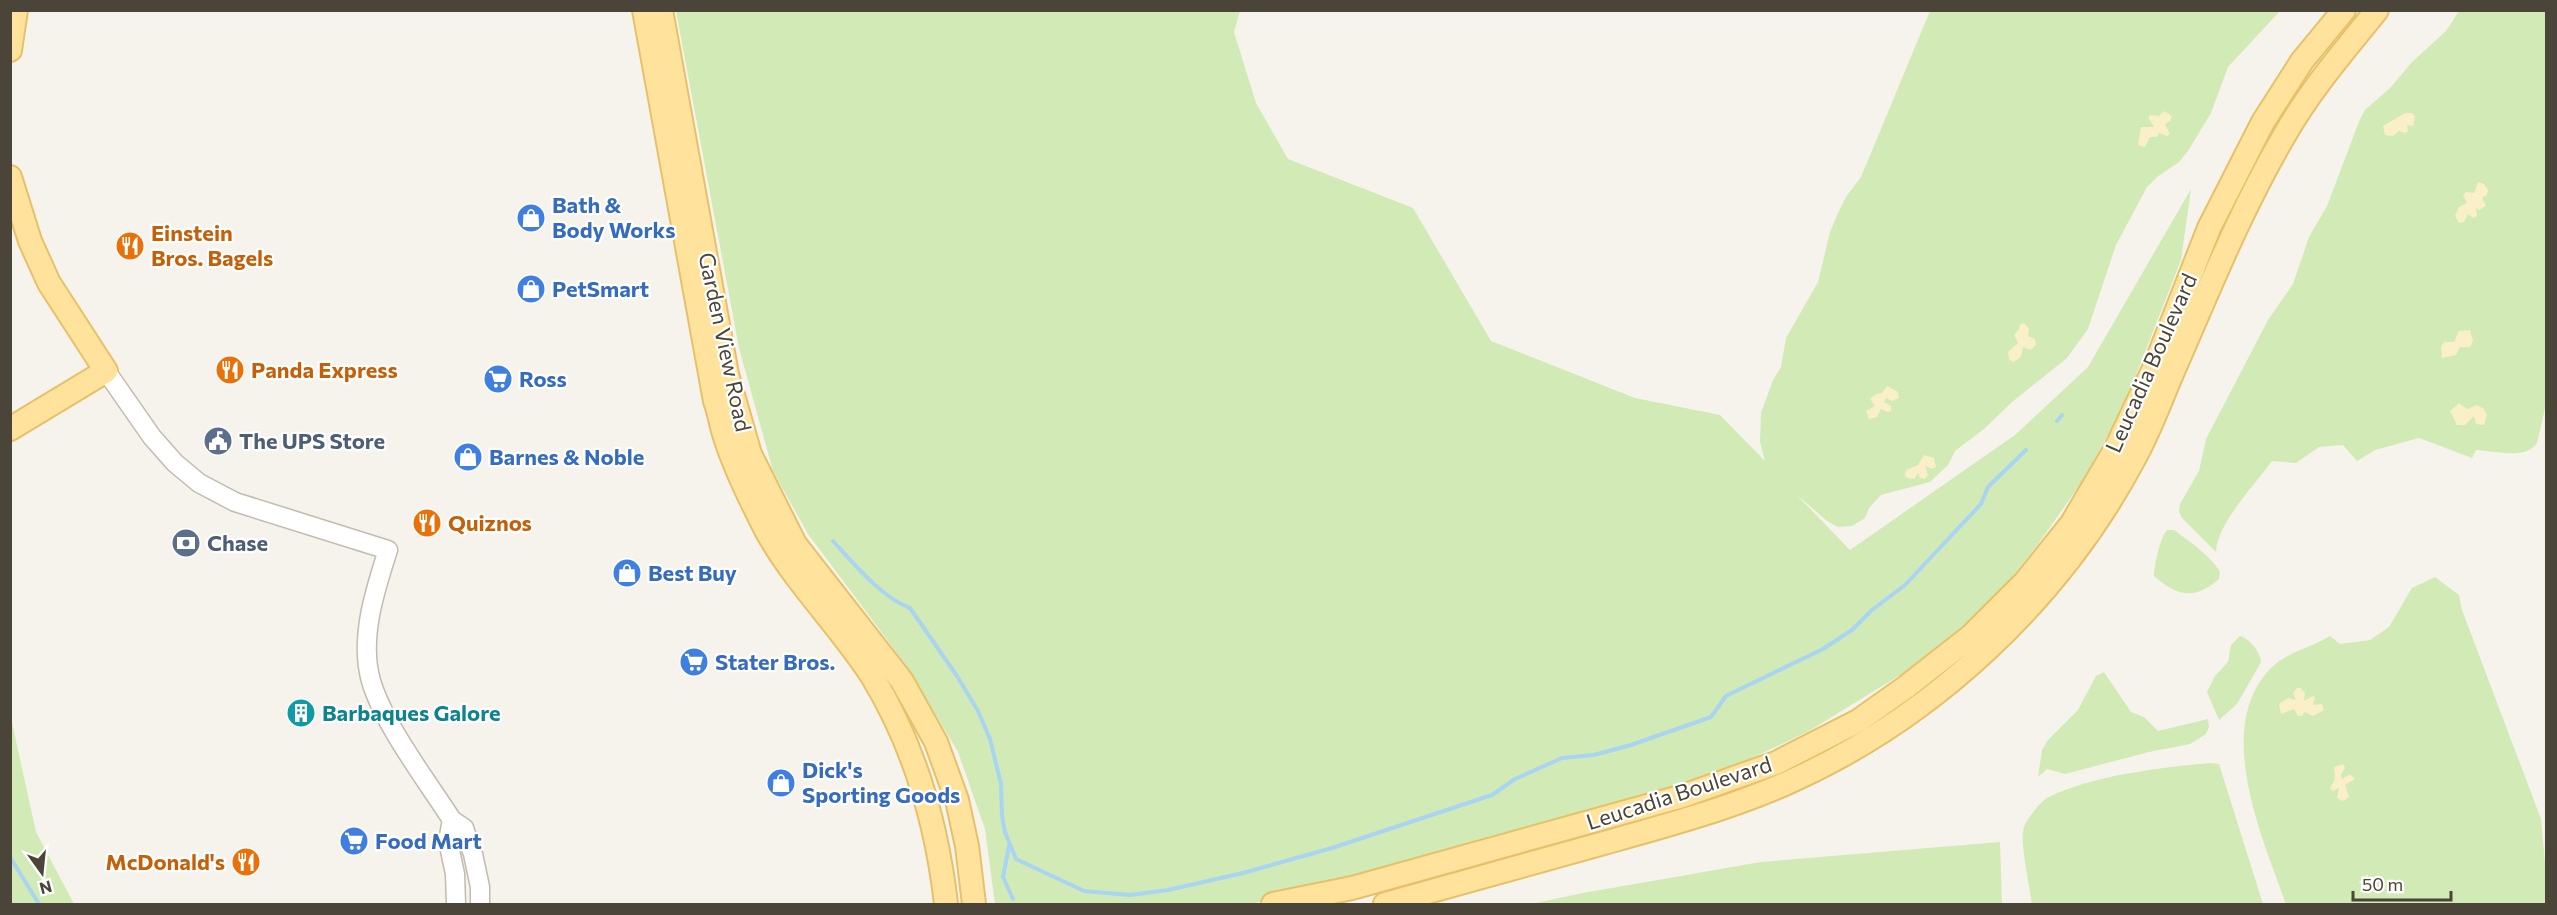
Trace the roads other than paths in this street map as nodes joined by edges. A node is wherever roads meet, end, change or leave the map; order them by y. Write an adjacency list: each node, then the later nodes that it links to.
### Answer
1 (16, 10): 6 (main road)
2 (644, 10): 13 (main road, Garden View Road)
3 (661, 10): 14 (main road, Garden View Road)
4 (2344, 10): 15 (main road, Leucadia Boulevard)
5 (2377, 10): 16 (main road, Leucadia Boulevard)
6 (10, 50)
7 (10, 177): 8 (main road)
8 (106, 371): 9 (main road); 10 (street)
9 (10, 429)
10 (452, 820): 11 (street); 12 (street)
11 (456, 904)
12 (480, 904)
13 (946, 904)
14 (974, 904)
15 (1273, 904)
16 (1385, 904)

